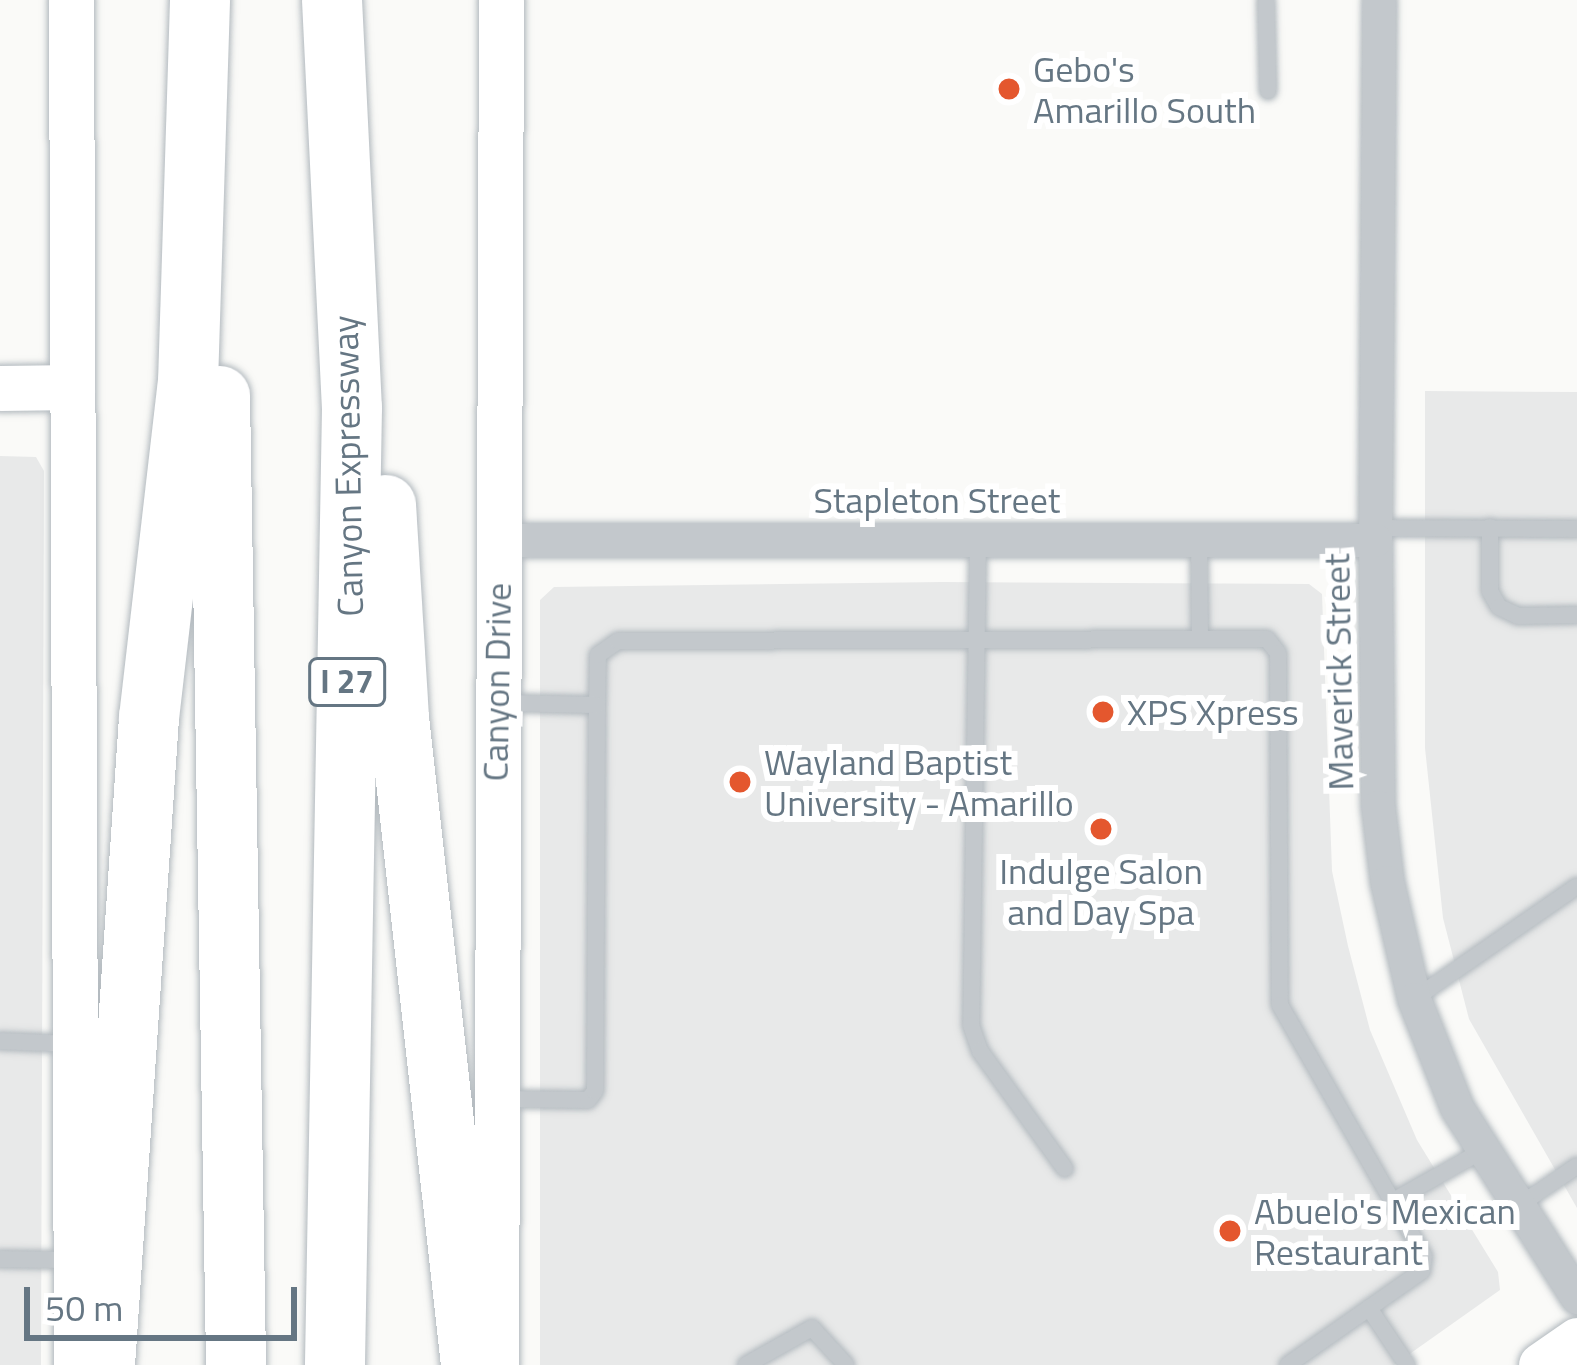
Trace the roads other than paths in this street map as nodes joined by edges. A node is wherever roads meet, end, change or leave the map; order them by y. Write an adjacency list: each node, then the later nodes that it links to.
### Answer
1 (71, 0): 9 (main road)
2 (200, 0): 39 (highway)
3 (226, 0): 40 (highway)
4 (332, 0): 11 (highway, Canyon Expressway / I 27)
5 (501, 0): 15 (main road, Canyon Drive)
6 (1266, 0): 8 (lane)
7 (1379, 0): 14 (street, Maverick Street)
8 (1268, 91)
9 (73, 387): 10 (main road); 26 (main road)
10 (0, 388)
11 (352, 408): 41 (highway, Canyon Expressway / I 27); 42 (highway)
12 (1490, 527): 13 (lane); 14 (lane); 18 (lane)
13 (1577, 530)
14 (1375, 534): 17 (street, Stapleton Street); 24 (street, Maverick Street)
15 (498, 540): 16 (street, Stapleton Street); 21 (main road, Canyon Drive)
16 (978, 540): 17 (street, Stapleton Street); 20 (lane)
17 (1199, 540): 19 (lane)
18 (1577, 616)
19 (1200, 638): 20 (lane); 31 (lane)
20 (975, 640): 22 (lane); 30 (lane)
21 (495, 703): 22 (lane); 27 (main road, Canyon Drive)
22 (596, 705): 27 (lane)
23 (1577, 886): 24 (lane)
24 (1414, 999): 28 (street, Maverick Street)
25 (0, 1041): 26 (lane)
26 (75, 1044): 34 (main road)
27 (495, 1099): 43 (main road, Canyon Drive)
28 (1480, 1152): 31 (lane); 32 (street, Maverick Street)
29 (1577, 1166): 32 (lane)
30 (1065, 1169)
31 (1393, 1201): 36 (lane)
32 (1514, 1208): 35 (street, Maverick Street)
33 (0, 1259): 34 (lane)
34 (75, 1260): 38 (main road)
35 (1577, 1297)
36 (1369, 1308): 46 (lane); 47 (lane)
37 (1577, 1340): 48 (main road)
38 (76, 1365)
39 (105, 1365)
40 (236, 1365)
41 (335, 1365)
42 (472, 1365)
43 (496, 1365)
44 (746, 1365): 45 (lane)
45 (846, 1365)
46 (1288, 1365)
47 (1407, 1365)
48 (1541, 1365)

